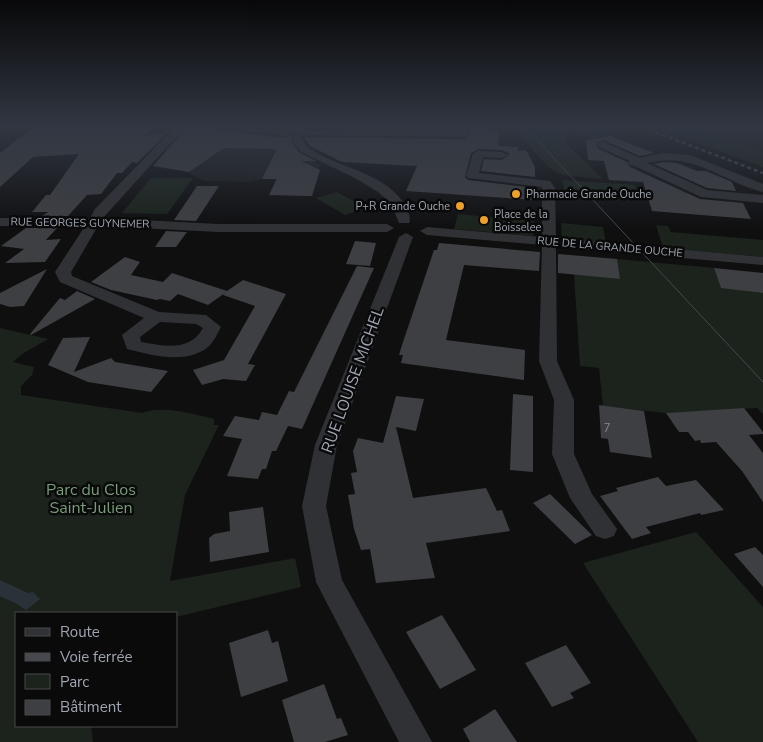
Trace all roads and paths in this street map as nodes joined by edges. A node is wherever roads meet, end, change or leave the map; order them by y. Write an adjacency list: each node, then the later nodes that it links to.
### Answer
1 (149, 160): 12 (street)
2 (325, 160): 13 (street)
3 (476, 160): 14 (street)
4 (636, 160): 8 (street)
5 (648, 160): 8 (street)
6 (693, 160): 9 (street)
7 (614, 162): 8 (street)
8 (638, 162): 10 (street)
9 (763, 188)
10 (763, 199)
11 (0, 222): 12 (street, RUE GEORGES GUYNEMER)
12 (94, 222): 13 (street, RUE GEORGES GUYNEMER); 16 (street)
13 (406, 229): 14 (street, RUE DE LA GRANDE OUCHE); 18 (street, RUE LOUISE MICHEL)
14 (548, 242): 15 (street, RUE DE LA GRANDE OUCHE); 17 (street)
15 (763, 261)
16 (156, 317)
17 (605, 529)
18 (416, 742)

